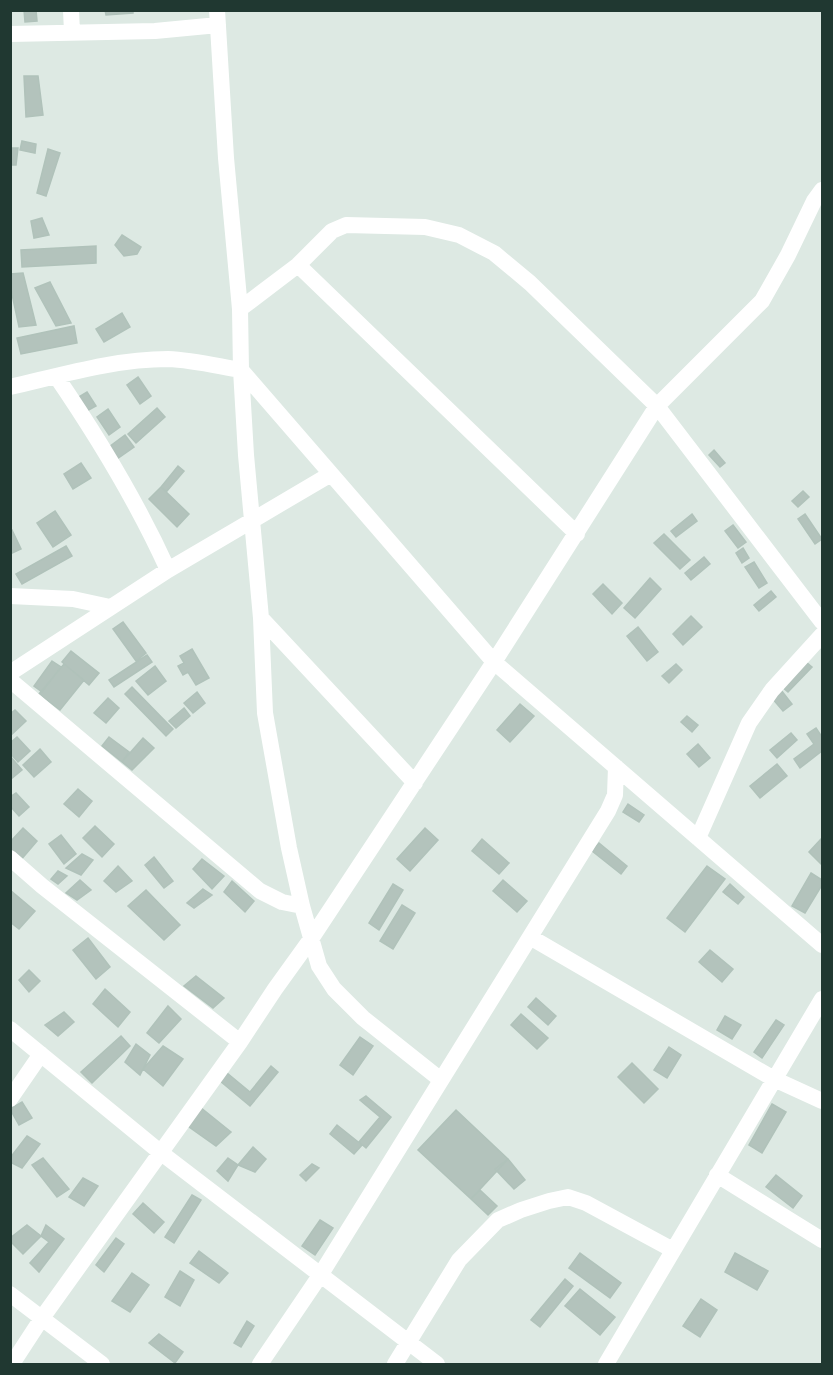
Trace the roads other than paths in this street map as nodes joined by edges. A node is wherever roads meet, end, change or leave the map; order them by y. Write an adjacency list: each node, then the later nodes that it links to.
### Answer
1 (71, 10): 3 (street)
2 (217, 18): 3 (street); 7 (street)
3 (72, 32): 4 (street)
4 (10, 34)
5 (822, 190): 11 (street)
6 (298, 265): 7 (street); 11 (street); 14 (street)
7 (240, 309): 8 (street)
8 (241, 370): 9 (street); 12 (street); 13 (street)
9 (56, 376): 10 (street); 15 (street)
10 (10, 387)
11 (657, 406): 14 (street); 19 (street)
12 (331, 474): 13 (street); 21 (street)
13 (252, 519): 15 (street); 18 (street)
14 (577, 534): 21 (street)
15 (168, 570): 17 (street)
16 (10, 596): 17 (street)
17 (110, 607): 22 (street)
18 (261, 618): 25 (street); 28 (street)
19 (822, 622)
20 (822, 635): 26 (street)
21 (494, 662): 24 (street); 25 (street)
22 (10, 673)
23 (10, 680): 28 (street)
24 (616, 767): 26 (street); 29 (street)
25 (415, 783): 30 (street)
26 (698, 838): 31 (street)
27 (10, 858): 34 (street)
28 (302, 906): 30 (street)
29 (530, 937): 36 (street); 37 (street)
30 (311, 939): 34 (street); 37 (street)
31 (822, 945)
32 (822, 999): 36 (street)
33 (10, 1029): 35 (street)
34 (240, 1042): 40 (street)
35 (41, 1054): 38 (street); 40 (street)
36 (774, 1079): 39 (street); 41 (street)
37 (441, 1080): 44 (street)
38 (10, 1099)
39 (822, 1101)
40 (160, 1152): 44 (street); 46 (street)
41 (717, 1175): 42 (street); 43 (street)
42 (822, 1240)
43 (673, 1250): 47 (street); 48 (street)
44 (321, 1275): 47 (street); 51 (street)
45 (10, 1294): 46 (street)
46 (42, 1318): 49 (street); 50 (street)
47 (408, 1342): 52 (street); 53 (street)
48 (610, 1363)
49 (12, 1365)
50 (102, 1365)
51 (260, 1365)
52 (395, 1365)
53 (437, 1365)

